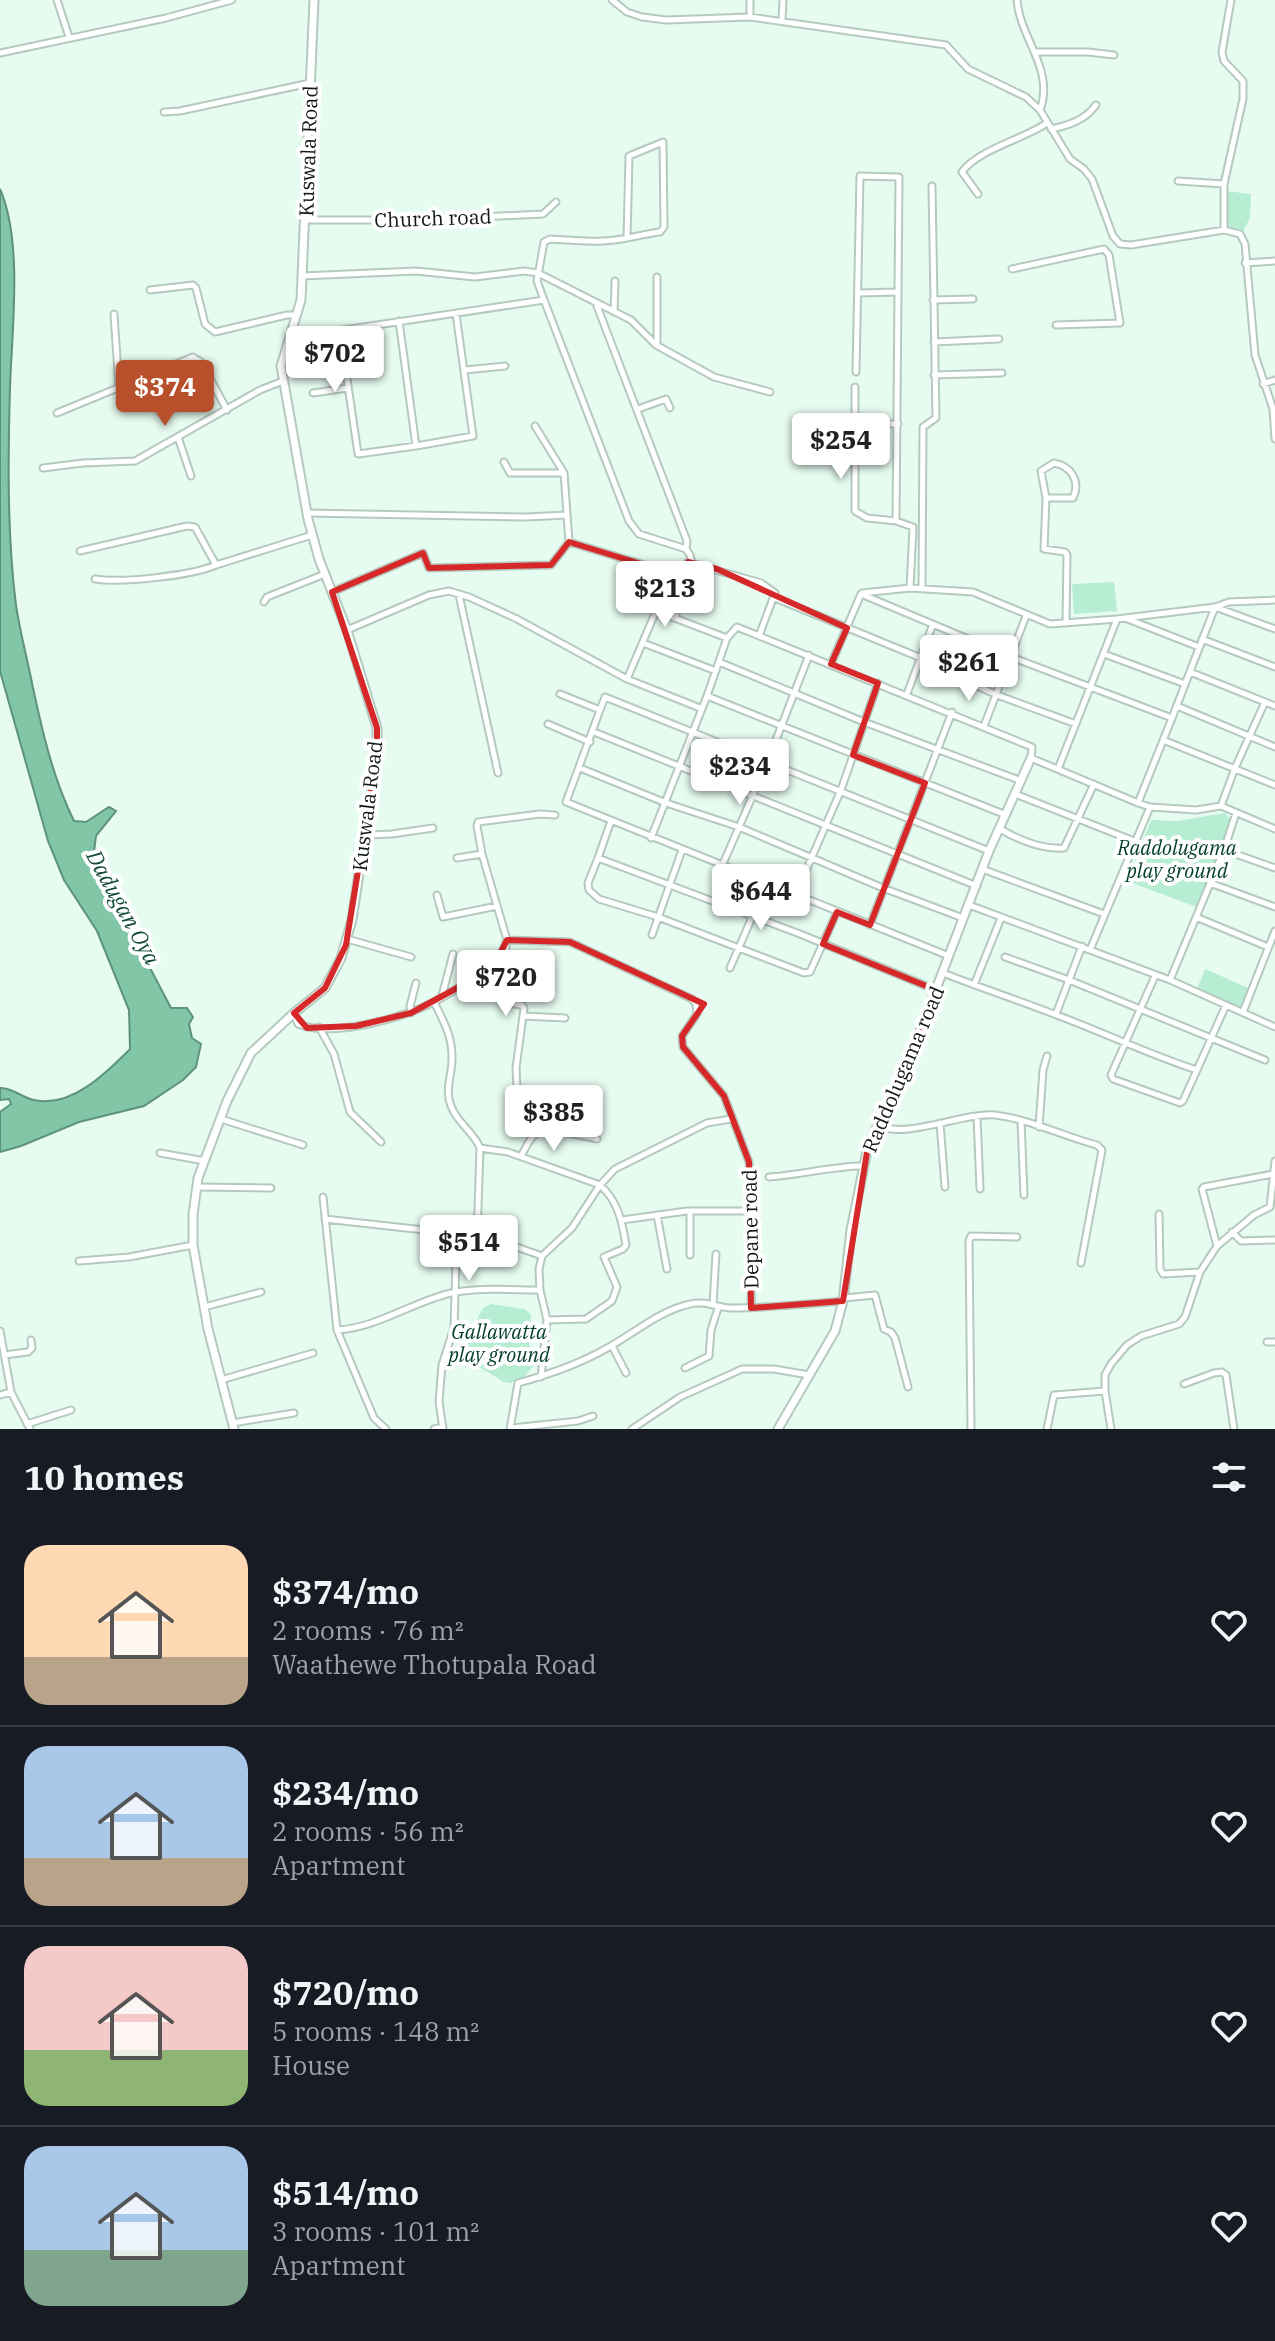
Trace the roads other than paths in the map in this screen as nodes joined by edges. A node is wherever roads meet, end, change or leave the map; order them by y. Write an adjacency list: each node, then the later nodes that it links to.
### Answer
1 (57, 0): 11 (street)
2 (232, 0): 11 (street)
3 (314, 0): 15 (street, Kuswala Road)
4 (612, 0): 9 (street)
5 (750, 0): 9 (street)
6 (783, 0): 10 (street)
7 (1017, 0): 12 (street)
8 (1231, 0): 22 (street)
9 (750, 17): 10 (street)
10 (782, 21): 17 (street)
11 (69, 37): 13 (street)
12 (1036, 52): 14 (street); 17 (street)
13 (0, 53)
14 (1114, 55)
15 (311, 82): 18 (street); 26 (street, Kuswala Road)
16 (1096, 105): 20 (street)
17 (1040, 110): 19 (street)
18 (164, 112)
19 (1047, 123): 20 (street); 24 (street)
20 (1051, 129): 28 (street)
21 (1178, 181): 22 (street)
22 (1224, 184): 27 (street)
23 (932, 186): 43 (street)
24 (978, 194)
25 (556, 202): 26 (street, Church road)
26 (306, 220): 35 (street, Kuswala Road)
27 (1224, 230): 28 (street); 32 (street)
28 (1113, 236): 30 (street)
29 (627, 238): 29 (street); 34 (street)
30 (1104, 249): 33 (street); 50 (street)
31 (1275, 261): 32 (street)
32 (1245, 263): 63 (street)
33 (1012, 269)
34 (538, 273): 35 (street); 42 (street); 44 (street)
35 (302, 276): 48 (street, Kuswala Road)
36 (657, 277): 55 (street)
37 (615, 281): 45 (street)
38 (150, 290): 48 (street)
39 (898, 292): 40 (street); 40 (street); 74 (street)
40 (858, 293): 58 (street)
41 (973, 299): 43 (street)
42 (544, 300): 47 (street); 89 (street)
43 (933, 300): 54 (street)
44 (597, 305): 45 (street); 70 (street)
45 (614, 312): 55 (street)
46 (114, 314): 65 (street)
47 (456, 314): 49 (street); 57 (street)
48 (297, 315): 52 (street, Kuswala Road)
49 (399, 321): 51 (street); 78 (street)
50 (1056, 325)
51 (340, 331): 52 (street); 66 (street)
52 (290, 338): 62 (street, Kuswala Road)
53 (999, 339): 54 (street)
54 (934, 342): 60 (street)
55 (656, 345): 67 (street)
56 (505, 366): 57 (street)
57 (465, 370): 78 (street)
58 (856, 372)
59 (1002, 373): 60 (street)
60 (934, 375): 97 (street)
61 (1275, 380): 63 (street)
62 (283, 381): 71 (street); 84 (street, Kuswala Road)
63 (1263, 384): 77 (street)
64 (855, 387): 73 (street)
65 (119, 388): 71 (street); 72 (street)
66 (348, 388): 68 (street); 78 (street)
67 (770, 392)
68 (313, 393)
69 (670, 408): 70 (street)
70 (638, 409): 89 (street)
71 (227, 410): 76 (street)
72 (57, 413)
73 (855, 424): 74 (street); 86 (street)
74 (898, 424): 86 (street)
75 (535, 426): 81 (street)
76 (178, 437): 80 (street); 82 (street)
77 (1275, 439)
78 (416, 446)
79 (504, 462): 81 (street)
80 (43, 468)
81 (564, 473): 85 (street)
82 (191, 476)
83 (1046, 498): 83 (street); 108 (street)
84 (307, 513): 85 (street); 87 (street, Kuswala Road)
85 (567, 515): 88 (street)
86 (896, 521): 96 (street)
87 (312, 535): 92 (street); 93 (street, Kuswala Road)
88 (569, 542): 94 (street); 98 (street)
89 (686, 549): 91 (street)
90 (80, 551): 92 (street)
91 (692, 563): 94 (street); 101 (street)
92 (216, 565): 95 (street)
93 (325, 574): 98 (street, Kuswala Road); 103 (street)
94 (684, 577): 106 (street)
95 (95, 579)
96 (910, 588): 97 (street); 99 (street)
97 (922, 588): 105 (street)
98 (332, 592): 112 (street, Kuswala Road)
99 (861, 594): 109 (street); 110 (street)
100 (459, 595): 112 (street); 127 (street); 162 (street)
101 (775, 598): 110 (street); 113 (street)
102 (1275, 600): 104 (street)
103 (264, 602)
104 (1215, 607): 107 (street); 111 (street); 115 (street)
105 (1026, 616): 108 (street); 120 (street)
106 (676, 618): 114 (street); 116 (street)
107 (1120, 618): 108 (street); 117 (street); 118 (street)
108 (1066, 623)
109 (933, 624): 120 (street); 121 (street)
110 (847, 628): 121 (street); 123 (street)
111 (1275, 629)
112 (347, 630): 185 (street, Kuswala Road)
113 (759, 636): 114 (street); 119 (street)
114 (727, 638): 122 (street)
115 (1202, 639): 117 (street); 124 (street)
116 (643, 643): 125 (street); 127 (street)
117 (1199, 647): 126 (street)
118 (1104, 654): 129 (street); 130 (street)
119 (809, 655): 123 (street); 131 (street)
120 (1011, 657): 130 (street); 134 (street)
121 (920, 659): 133 (street); 134 (street)
122 (719, 662): 125 (street); 131 (street)
123 (831, 664): 128 (street)
124 (1275, 667)
125 (716, 671): 135 (street)
126 (1190, 672): 129 (street); 136 (street)
127 (627, 679): 139 (street)
128 (878, 683): 133 (street); 143 (street)
129 (1185, 684): 137 (street)
130 (1090, 688): 142 (street); 146 (street)
131 (793, 693): 143 (street); 145 (street)
132 (560, 694): 140 (street)
133 (907, 694): 141 (street)
134 (997, 695): 146 (street); 147 (street)
135 (707, 696): 139 (street); 145 (street)
136 (1265, 702): 138 (street); 150 (street)
137 (1177, 706): 142 (street); 150 (street)
138 (1275, 706)
139 (700, 708): 149 (street)
140 (600, 710): 148 (street); 149 (street)
141 (952, 712): 147 (street); 154 (street)
142 (1172, 718): 151 (street)
143 (864, 722): 154 (street); 155 (street)
144 (548, 724): 152 (street)
145 (782, 724): 155 (street); 157 (street)
146 (1076, 724): 161 (street)
147 (984, 726): 156 (street)
148 (594, 732): 152 (street); 158 (street)
149 (691, 732): 157 (street); 158 (street)
150 (1250, 736): 153 (street); 160 (street)
151 (1163, 740): 160 (street); 171 (street)
152 (590, 742): 159 (street)
153 (1275, 747)
154 (938, 750): 163 (street); 164 (street)
155 (853, 755): 164 (street); 167 (street)
156 (1031, 758): 161 (street); 163 (street, Raddolugama road)
157 (767, 763): 167 (street); 169 (street)
158 (680, 767): 169 (street); 170 (street)
159 (580, 768): 170 (street); 179 (street)
160 (1235, 768): 166 (street); 172 (street)
161 (1058, 769): 165 (street)
162 (498, 773)
163 (1019, 780): 168 (street, Raddolugama road)
164 (925, 783): 176 (street); 177 (street)
165 (1094, 784): 171 (street); 178 (street)
166 (1275, 785)
167 (841, 790): 177 (street); 180 (street)
168 (1015, 794): 176 (street, Raddolugama road); 178 (street)
169 (752, 796): 180 (street); 181 (street)
170 (666, 803): 181 (street); 186 (street)
171 (1138, 803): 173 (street)
172 (1221, 806): 173 (street); 174 (street)
173 (1150, 807): 187 (street)
174 (1236, 813): 184 (street); 189 (street)
175 (555, 815): 191 (street)
176 (1007, 815): 183 (street, Raddolugama road)
177 (911, 818): 190 (street); 192 (street)
178 (1077, 820): 183 (street); 187 (street)
179 (611, 821): 186 (street); 195 (street)
180 (825, 826): 192 (street); 193 (street)
181 (739, 827): 193 (street); 196 (street)
182 (433, 828): 185 (street)
183 (1000, 829): 190 (street, Raddolugama road)
184 (1275, 829)
185 (365, 835): 219 (street, Kuswala Road)
186 (651, 838): 188 (street)
187 (1134, 841): 210 (street)
188 (682, 850): 196 (street); 201 (street)
189 (1224, 850): 197 (street); 199 (street)
190 (989, 851): 198 (street, Raddolugama road)
191 (482, 854): 194 (street); 207 (street)
192 (898, 855): 202 (street); 203 (street)
193 (812, 857): 203 (street); 205 (street)
194 (457, 858)
195 (598, 858): 201 (street); 211 (street)
196 (722, 866): 200 (street)
197 (1275, 868)
198 (982, 869): 202 (street, Raddolugama road); 210 (street)
199 (1210, 883): 208 (street); 213 (street)
200 (766, 884): 205 (street); 212 (street)
201 (669, 886): 211 (street); 212 (street)
202 (977, 886): 206 (street, Raddolugama road)
203 (883, 888): 214 (street); 216 (street)
204 (437, 895): 207 (street)
205 (795, 896): 209 (street)
206 (969, 905): 214 (street, Raddolugama road); 215 (street)
207 (497, 906): 220 (street)
208 (1275, 907)
209 (837, 912): 216 (street); 221 (street)
210 (1104, 914): 225 (street)
211 (658, 917): 218 (street); 224 (street)
212 (751, 917): 221 (street); 224 (street)
213 (1196, 917): 222 (street); 234 (street)
214 (963, 918): 228 (street, Raddolugama road)
215 (1001, 918): 223 (street); 236 (street)
216 (870, 925): 228 (street)
217 (1275, 931): 222 (street)
218 (652, 935)
219 (347, 939): 227 (street); 243 (street, Kuswala Road)
220 (507, 940): 238 (street); 246 (street); 258 (street, Depane road)
221 (823, 944): 224 (street); 237 (street)
222 (1271, 945): 242 (street)
223 (1082, 946): 225 (street); 233 (street)
224 (738, 949): 230 (street)
225 (1090, 950): 232 (street)
226 (453, 954): 238 (street)
227 (411, 957)
228 (950, 957): 231 (street, Raddolugama road)
229 (1005, 957): 233 (street)
230 (730, 968)
231 (943, 973): 236 (street); 237 (street, Raddolugama road)
232 (1155, 976): 234 (street); 241 (street)
233 (1069, 980): 241 (street); 245 (street)
234 (1170, 980): 240 (street)
235 (416, 983): 244 (street)
236 (974, 985): 245 (street)
237 (936, 990): 261 (street, Raddolugama road)
238 (442, 997): 239 (street)
239 (434, 1002): 244 (street); 266 (street)
240 (1226, 1005): 242 (street); 250 (street)
241 (1141, 1008): 250 (street); 251 (street)
242 (1243, 1012): 249 (street)
243 (294, 1013): 248 (street); 257 (street, Kuswala Road)
244 (411, 1013): 248 (street)
245 (1056, 1014): 251 (street)
246 (523, 1016): 247 (street); 255 (street)
247 (565, 1018)
248 (319, 1027): 264 (street)
249 (1275, 1027)
250 (1212, 1037): 253 (street); 254 (street)
251 (1125, 1042): 254 (street); 254 (street)
252 (1047, 1056): 262 (street)
253 (1265, 1060)
254 (1197, 1070)
255 (512, 1105)
256 (977, 1116): 259 (street); 260 (street); 278 (street)
257 (221, 1119): 265 (street); 269 (street, Kuswala Road)
258 (731, 1119): 274 (street); 283 (street, Depane road)
259 (1021, 1121): 262 (street); 279 (street)
260 (940, 1123): 261 (street); 276 (street)
261 (877, 1124): 271 (street, Raddolugama road)
262 (1039, 1127): 301 (street)
263 (597, 1139): 268 (street)
264 (381, 1142)
265 (303, 1145)
266 (480, 1148): 268 (street); 297 (street)
267 (160, 1153): 269 (street)
268 (521, 1156): 274 (street)
269 (205, 1161): 275 (street, Kuswala Road)
270 (1275, 1161): 272 (street)
271 (863, 1166): 273 (street); 307 (street, Raddolugama road)
272 (1273, 1174): 281 (street); 294 (street)
273 (769, 1177)
274 (600, 1185): 287 (street); 299 (street)
275 (197, 1187): 277 (street); 292 (street, Kuswala Road)
276 (945, 1187)
277 (271, 1188)
278 (980, 1189)
279 (1024, 1195)
280 (323, 1197): 286 (street)
281 (1272, 1207): 289 (street)
282 (690, 1211): 283 (street); 285 (street); 298 (street)
283 (753, 1211): 310 (street, Depane road)
284 (1159, 1214): 303 (street)
285 (657, 1215): 287 (street); 302 (street)
286 (324, 1219): 288 (street); 312 (street)
287 (622, 1220): 311 (street)
288 (442, 1232)
289 (1232, 1232): 291 (street); 294 (street)
290 (1017, 1237): 342 (street)
291 (1275, 1240)
292 (193, 1245): 300 (street); 309 (street, Kuswala Road)
293 (511, 1245): 299 (street)
294 (1217, 1246): 303 (street)
295 (429, 1250): 297 (street)
296 (716, 1254): 308 (street)
297 (461, 1255): 306 (street)
298 (690, 1255)
299 (542, 1256): 304 (street)
300 (79, 1261)
301 (1081, 1263)
302 (667, 1269)
303 (1200, 1272): 328 (street)
304 (540, 1290): 306 (street); 311 (street)
305 (261, 1292): 309 (street)
306 (454, 1292): 312 (street); 336 (street)
307 (843, 1300): 310 (street); 323 (street, Raddolugama road); 327 (street)
308 (716, 1306): 310 (street); 317 (street); 321 (street)
309 (204, 1307): 325 (street, Kuswala Road)
310 (751, 1308)
311 (547, 1320): 324 (street)
312 (337, 1330): 338 (street)
313 (0, 1331): 319 (street)
314 (31, 1340): 319 (street)
315 (1267, 1342): 316 (street)
316 (1275, 1342)
317 (612, 1346): 322 (street); 324 (street)
318 (313, 1353): 325 (street)
319 (4, 1355): 320 (street)
320 (3, 1365): 329 (street)
321 (685, 1368)
322 (626, 1373)
323 (809, 1375): 340 (street); 341 (street, Raddolugama road)
324 (541, 1377): 337 (street)
325 (221, 1380): 334 (street, Kuswala Road)
326 (1184, 1384): 345 (street)
327 (908, 1387)
328 (1105, 1391): 343 (street); 344 (street)
329 (11, 1392): 330 (street); 335 (street)
330 (0, 1395)
331 (71, 1410): 335 (street)
332 (294, 1413): 334 (street)
333 (593, 1416): 337 (street)
334 (233, 1426)
335 (28, 1427)
336 (443, 1428): 339 (street)
337 (511, 1428)
338 (386, 1429)
339 (434, 1429)
340 (632, 1429)
341 (778, 1429)
342 (971, 1429)
343 (1047, 1429)
344 (1111, 1429)
345 (1234, 1429)

